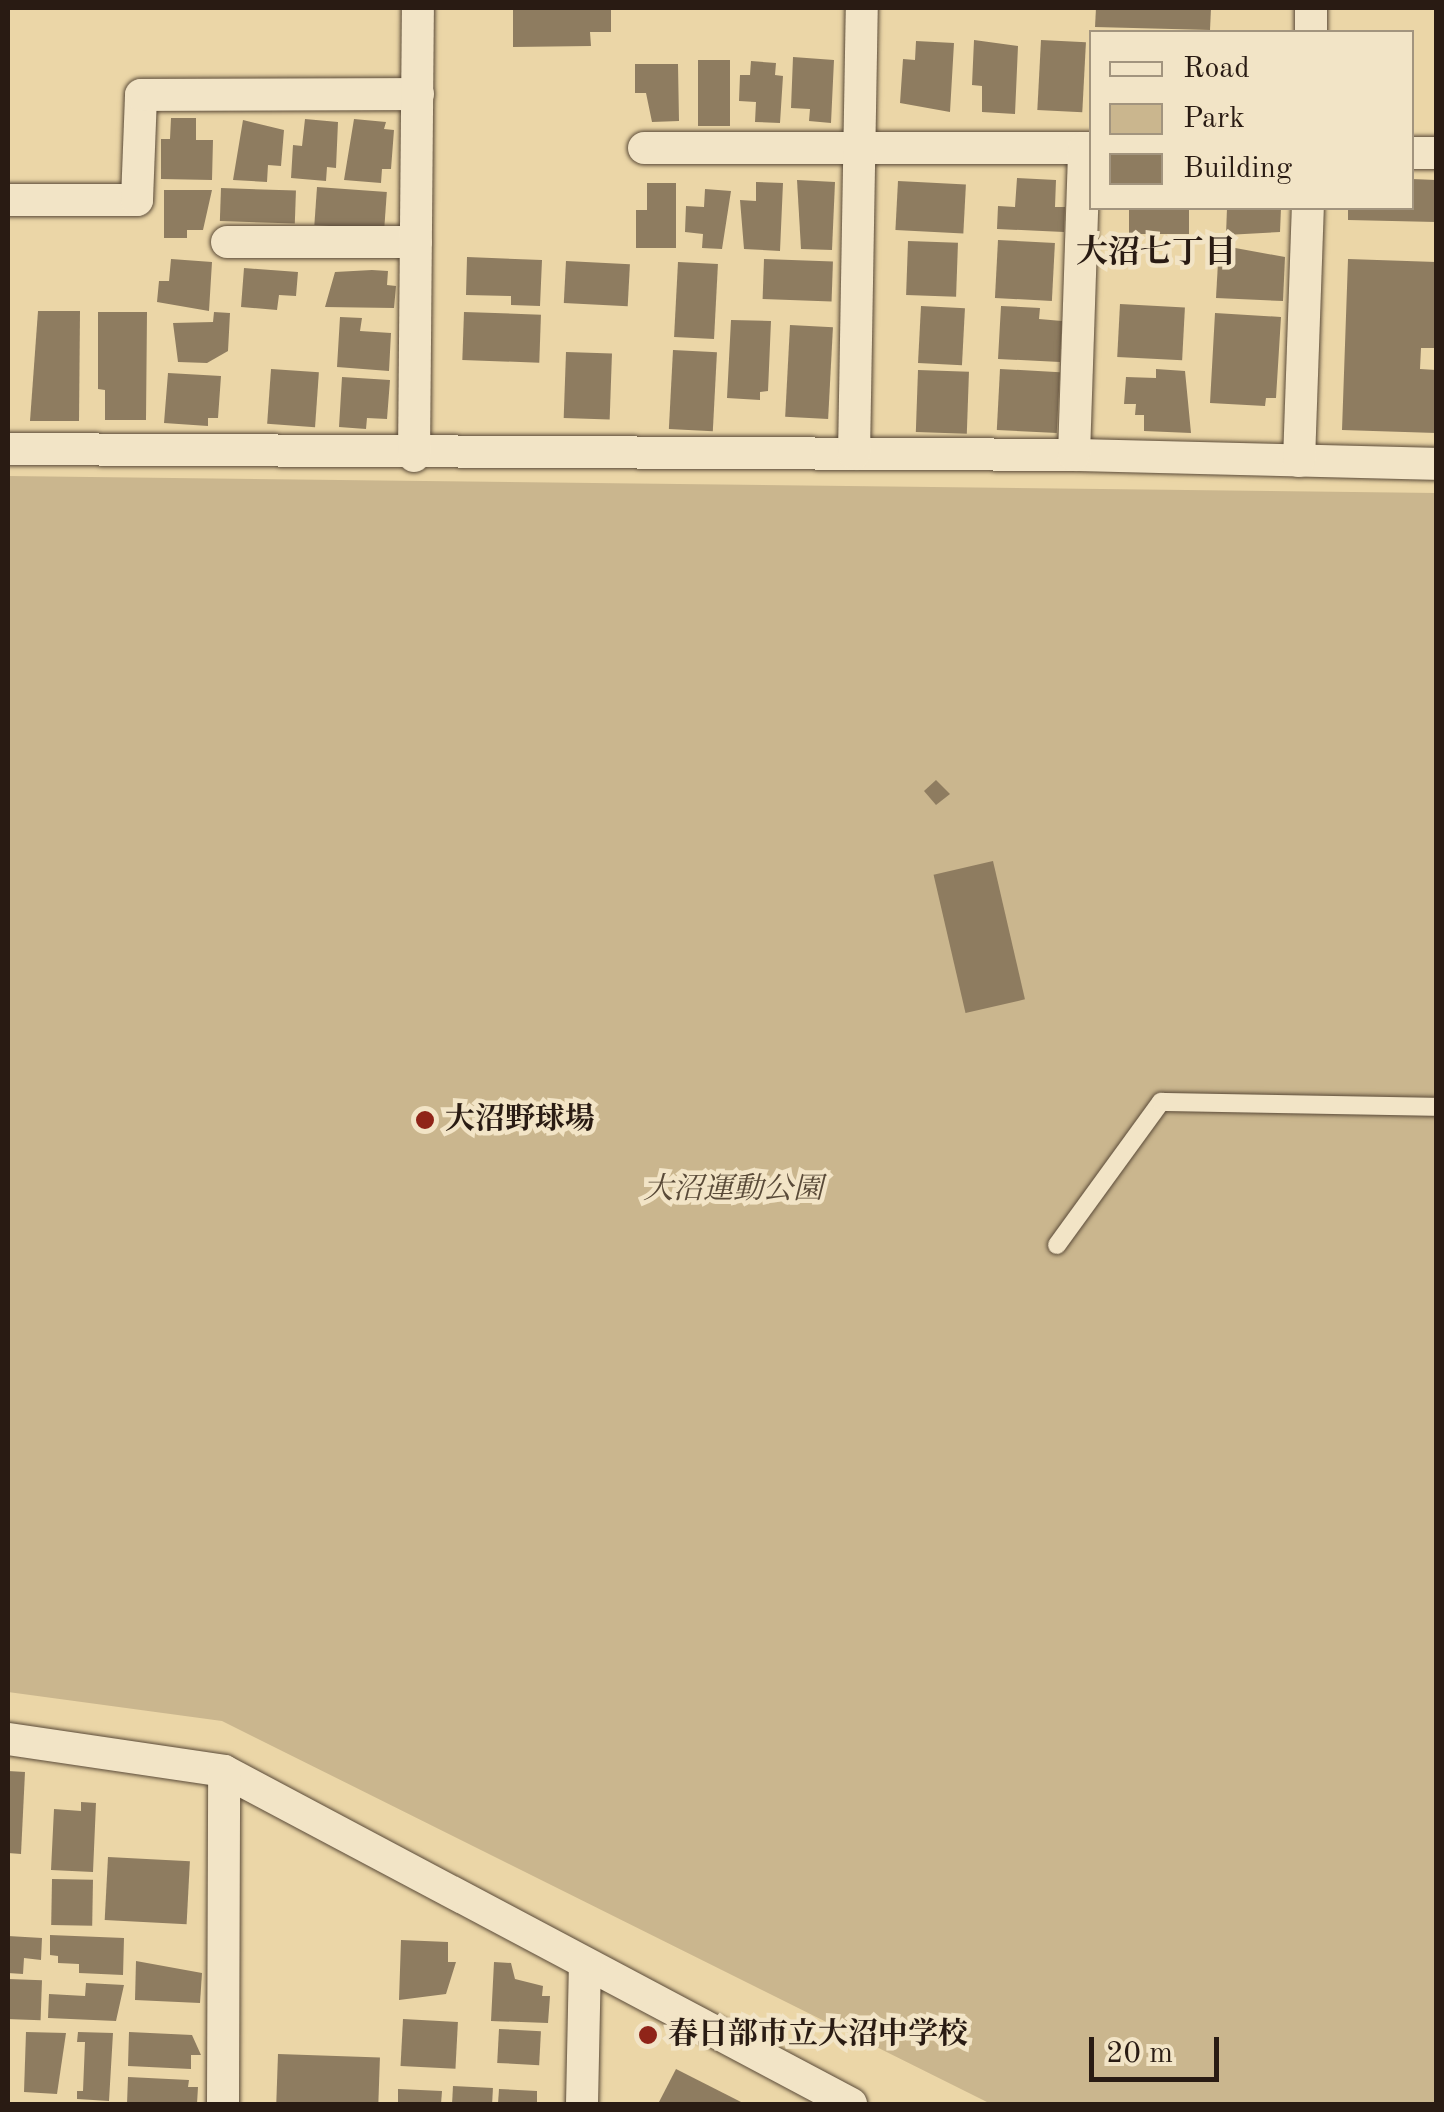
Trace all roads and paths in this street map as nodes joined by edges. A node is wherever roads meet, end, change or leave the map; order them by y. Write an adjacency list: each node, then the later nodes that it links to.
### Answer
1 (418, 8): 3 (street)
2 (862, 8): 4 (street)
3 (418, 94): 7 (street); 10 (street)
4 (859, 146): 5 (street); 6 (street); 12 (street)
5 (644, 148)
6 (1088, 148): 13 (street)
7 (8, 200)
8 (1308, 210): 15 (street)
9 (227, 242): 10 (street)
10 (416, 242): 14 (street)
11 (8, 449): 14 (street)
12 (854, 454): 13 (street); 14 (street)
13 (1074, 454): 15 (street)
14 (414, 456)
15 (1300, 462): 16 (street)
16 (1436, 464)
17 (1436, 1107): 18 (lane)
18 (1058, 1244)
19 (8, 1740): 20 (street)
20 (224, 1771): 21 (street); 22 (street)
21 (585, 1965): 23 (street); 24 (street)
22 (223, 2104)
23 (582, 2104)
24 (851, 2104)

